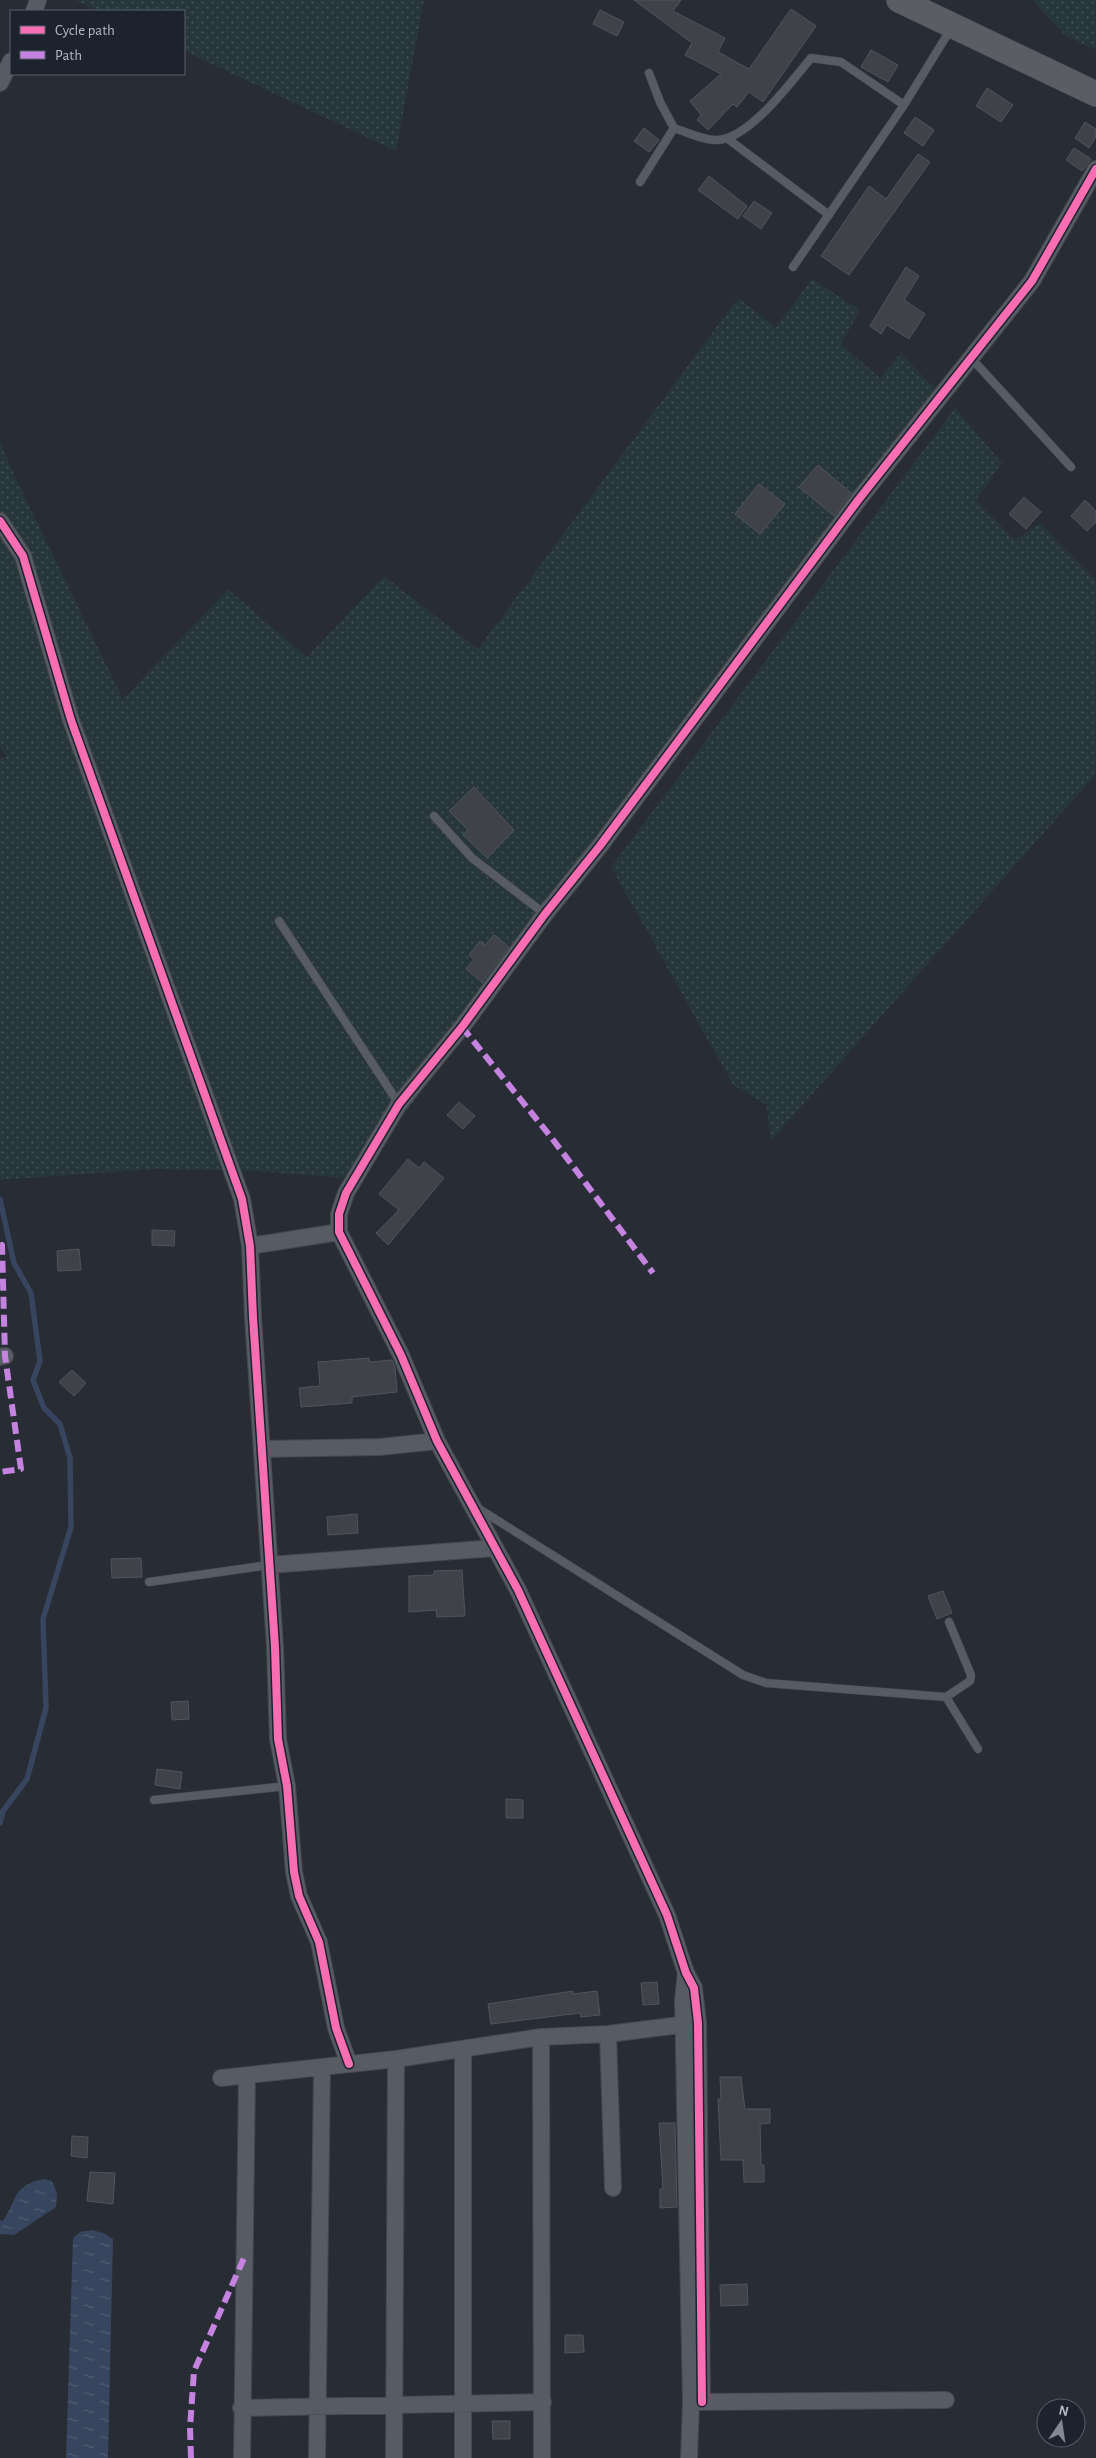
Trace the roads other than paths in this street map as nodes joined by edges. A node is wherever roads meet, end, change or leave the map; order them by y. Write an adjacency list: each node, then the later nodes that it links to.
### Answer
1 (899, 0): 2 (main road)
2 (953, 26): 6 (main road); 7 (lane)
3 (10, 62): 5 (street)
4 (650, 73): 8 (lane)
5 (0, 83)
6 (1096, 94)
7 (904, 106): 9 (lane); 12 (lane)
8 (674, 128): 9 (lane); 11 (lane)
9 (728, 139): 12 (lane)
10 (1096, 169): 14 (street)
11 (640, 182)
12 (829, 215): 13 (lane)
13 (793, 267)
14 (972, 359): 15 (lane); 18 (street)
15 (1071, 468)
16 (0, 521): 22 (street)
17 (434, 816): 18 (lane)
18 (545, 914): 20 (street)
19 (279, 921): 20 (lane)
20 (399, 1104): 21 (street)
21 (339, 1232): 22 (street); 23 (street)
22 (250, 1246): 24 (street)
23 (437, 1440): 24 (street); 25 (street)
24 (262, 1449): 27 (street)
25 (474, 1505): 26 (street); 30 (lane)
26 (495, 1548): 27 (street); 34 (street)
27 (269, 1565): 28 (lane); 32 (street)
28 (149, 1582)
29 (949, 1622): 30 (lane)
30 (946, 1697): 31 (lane)
31 (978, 1749)
32 (287, 1786): 33 (lane); 39 (street)
33 (154, 1800)
34 (691, 2024): 35 (street); 46 (street)
35 (608, 2034): 36 (street); 43 (street)
36 (540, 2037): 37 (street); 45 (street)
37 (463, 2048): 38 (street); 47 (street)
38 (396, 2059): 39 (street); 48 (street)
39 (349, 2064): 40 (street)
40 (322, 2067): 41 (street); 49 (street)
41 (248, 2076): 42 (street); 50 (street)
42 (221, 2078)
43 (613, 2188)
44 (946, 2400): 46 (street)
45 (542, 2402): 47 (street); 55 (street)
46 (697, 2402): 56 (street)
47 (461, 2404): 48 (street); 54 (street)
48 (395, 2405): 49 (street); 53 (street)
49 (318, 2407): 50 (street); 52 (street)
50 (241, 2408): 51 (street)
51 (242, 2458)
52 (317, 2458)
53 (394, 2458)
54 (463, 2458)
55 (542, 2458)
56 (690, 2458)

